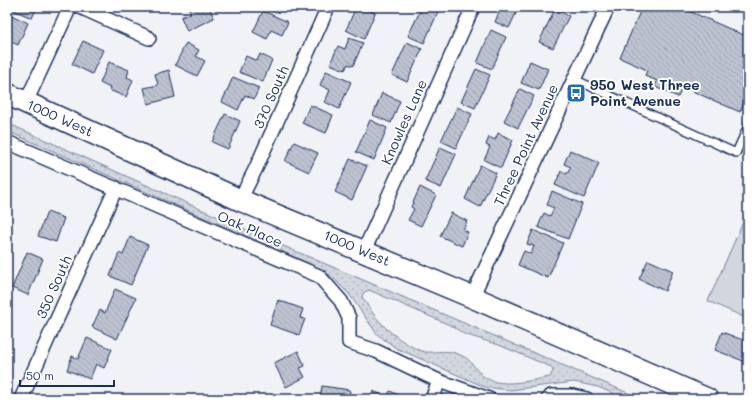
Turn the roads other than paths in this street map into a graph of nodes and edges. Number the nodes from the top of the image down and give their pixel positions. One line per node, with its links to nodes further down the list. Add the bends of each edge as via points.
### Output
1 (70, 7): 9 (street)
2 (80, 7): 6 (street)
3 (328, 7): 13 (street, 370 South)
4 (473, 7): 14 (street, Knowles Lane)
5 (608, 7): 7 (street, Three Point Avenue)
6 (149, 38)
7 (574, 79): 10 (lane, via 736,153); 15 (street, Three Point Avenue)
8 (7, 94): 9 (main road, 1000 West)
9 (26, 102): 13 (main road, 1000 West)
10 (748, 126)
11 (7, 142): 12 (street, Oak Place)
12 (116, 188): 16 (street, Oak Place, via 319,276 341,301 350,318 349,342 376,351); 17 (street, 350 South)
13 (240, 200): 14 (main road, 1000 West)
14 (364, 251): 15 (main road, 1000 West)
15 (472, 297): 22 (main road, 1000 West)
16 (439, 381): 18 (street); 19 (street)
17 (21, 399)
18 (432, 399)
19 (489, 399)
20 (548, 399): 21 (street, via 551,396)
21 (587, 399)
22 (707, 399)

